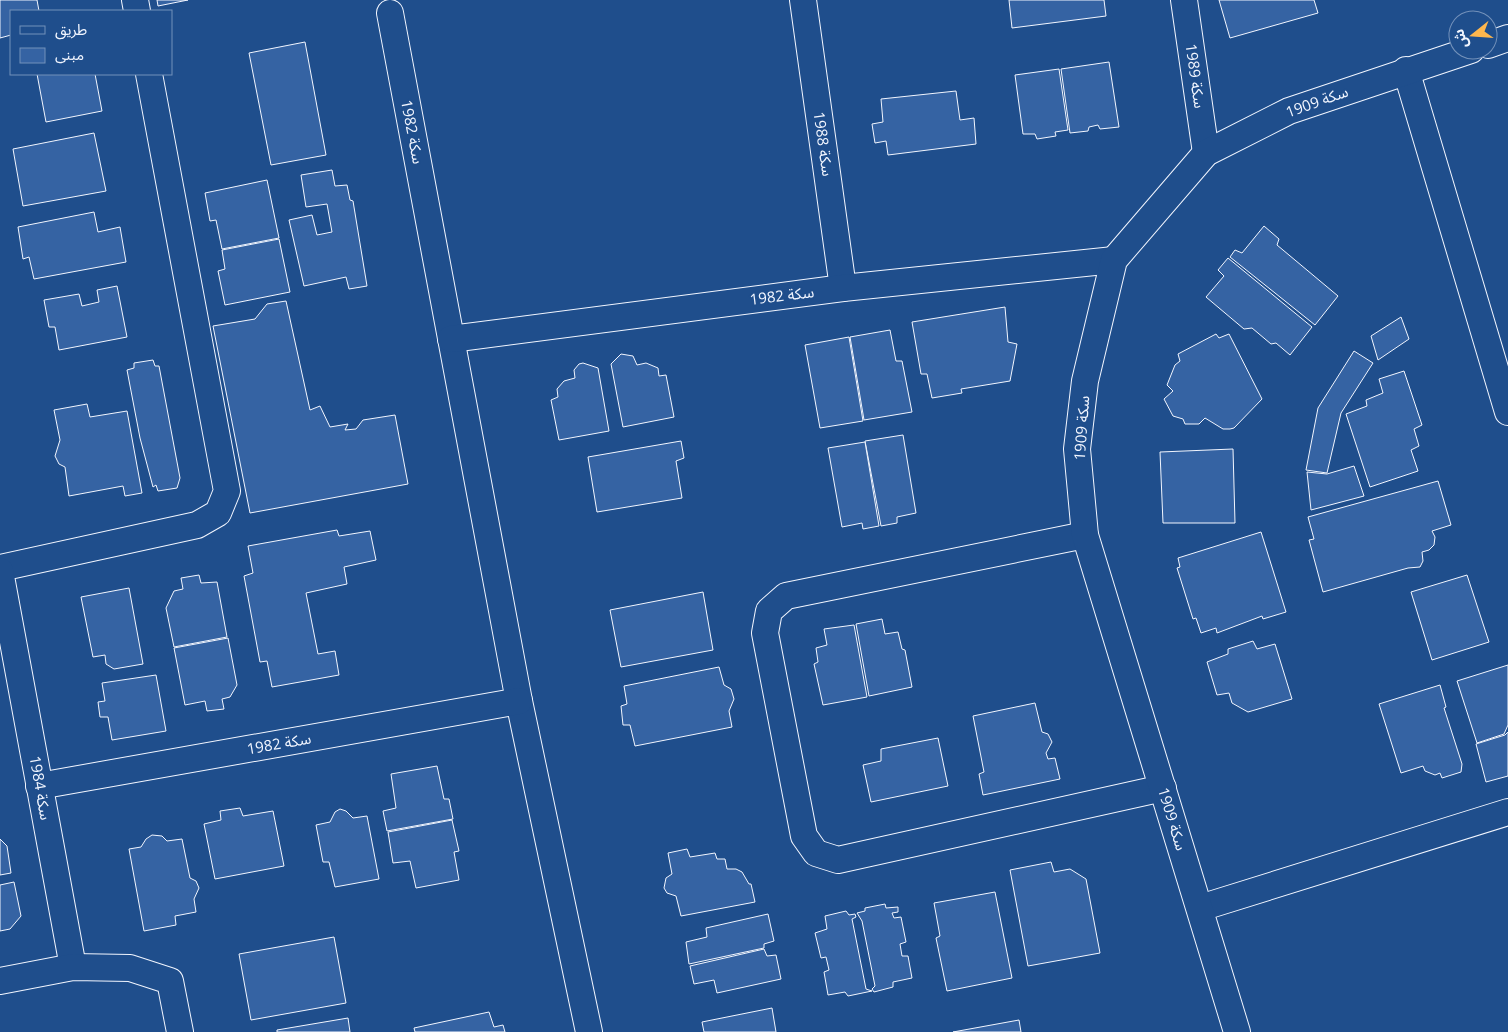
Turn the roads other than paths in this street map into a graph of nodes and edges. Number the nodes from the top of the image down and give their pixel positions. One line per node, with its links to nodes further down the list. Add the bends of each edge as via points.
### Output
1 (803, 0): 9 (street, سكة 1988)
2 (1184, 0): 7 (street, سكة 1989)
3 (390, 13): 10 (street, سكة 1982)
4 (1448, 57): 5 (street, سكة 1909)
5 (1406, 70): 7 (street, سكة 1909, via 1290,110); 11 (street)
6 (150, 75): 13 (street, via 227,491 218,513 197,525)
7 (1206, 153): 8 (street, سكة 1909)
8 (1114, 260): 9 (street, سكة 1982); 12 (street, سكة 1909, via 1085,381 1077,450)
9 (843, 288): 10 (street, سكة 1982)
10 (451, 339): 15 (street, سكة 1982)
11 (1508, 412)
12 (1085, 534): 17 (street, سكة 1909); 17 (street, via 786,596 769,612 765,633 804,836 816,853 838,860)
13 (0, 569): 14 (street, سكة 1984)
14 (3, 610): 16 (street, سكة 1984)
15 (519, 701): 16 (street, سكة 1982); 23 (street, سكة 1982)
16 (39, 786): 20 (street, سكة 1984)
17 (1163, 788): 19 (street, سكة 1909)
18 (1508, 812): 19 (street)
19 (1200, 908): 24 (street, سكة 1909)
20 (73, 966): 21 (street); 22 (street, via 130,968 170,981)
21 (0, 982)
22 (180, 1032)
23 (589, 1032)
24 (1236, 1032)

